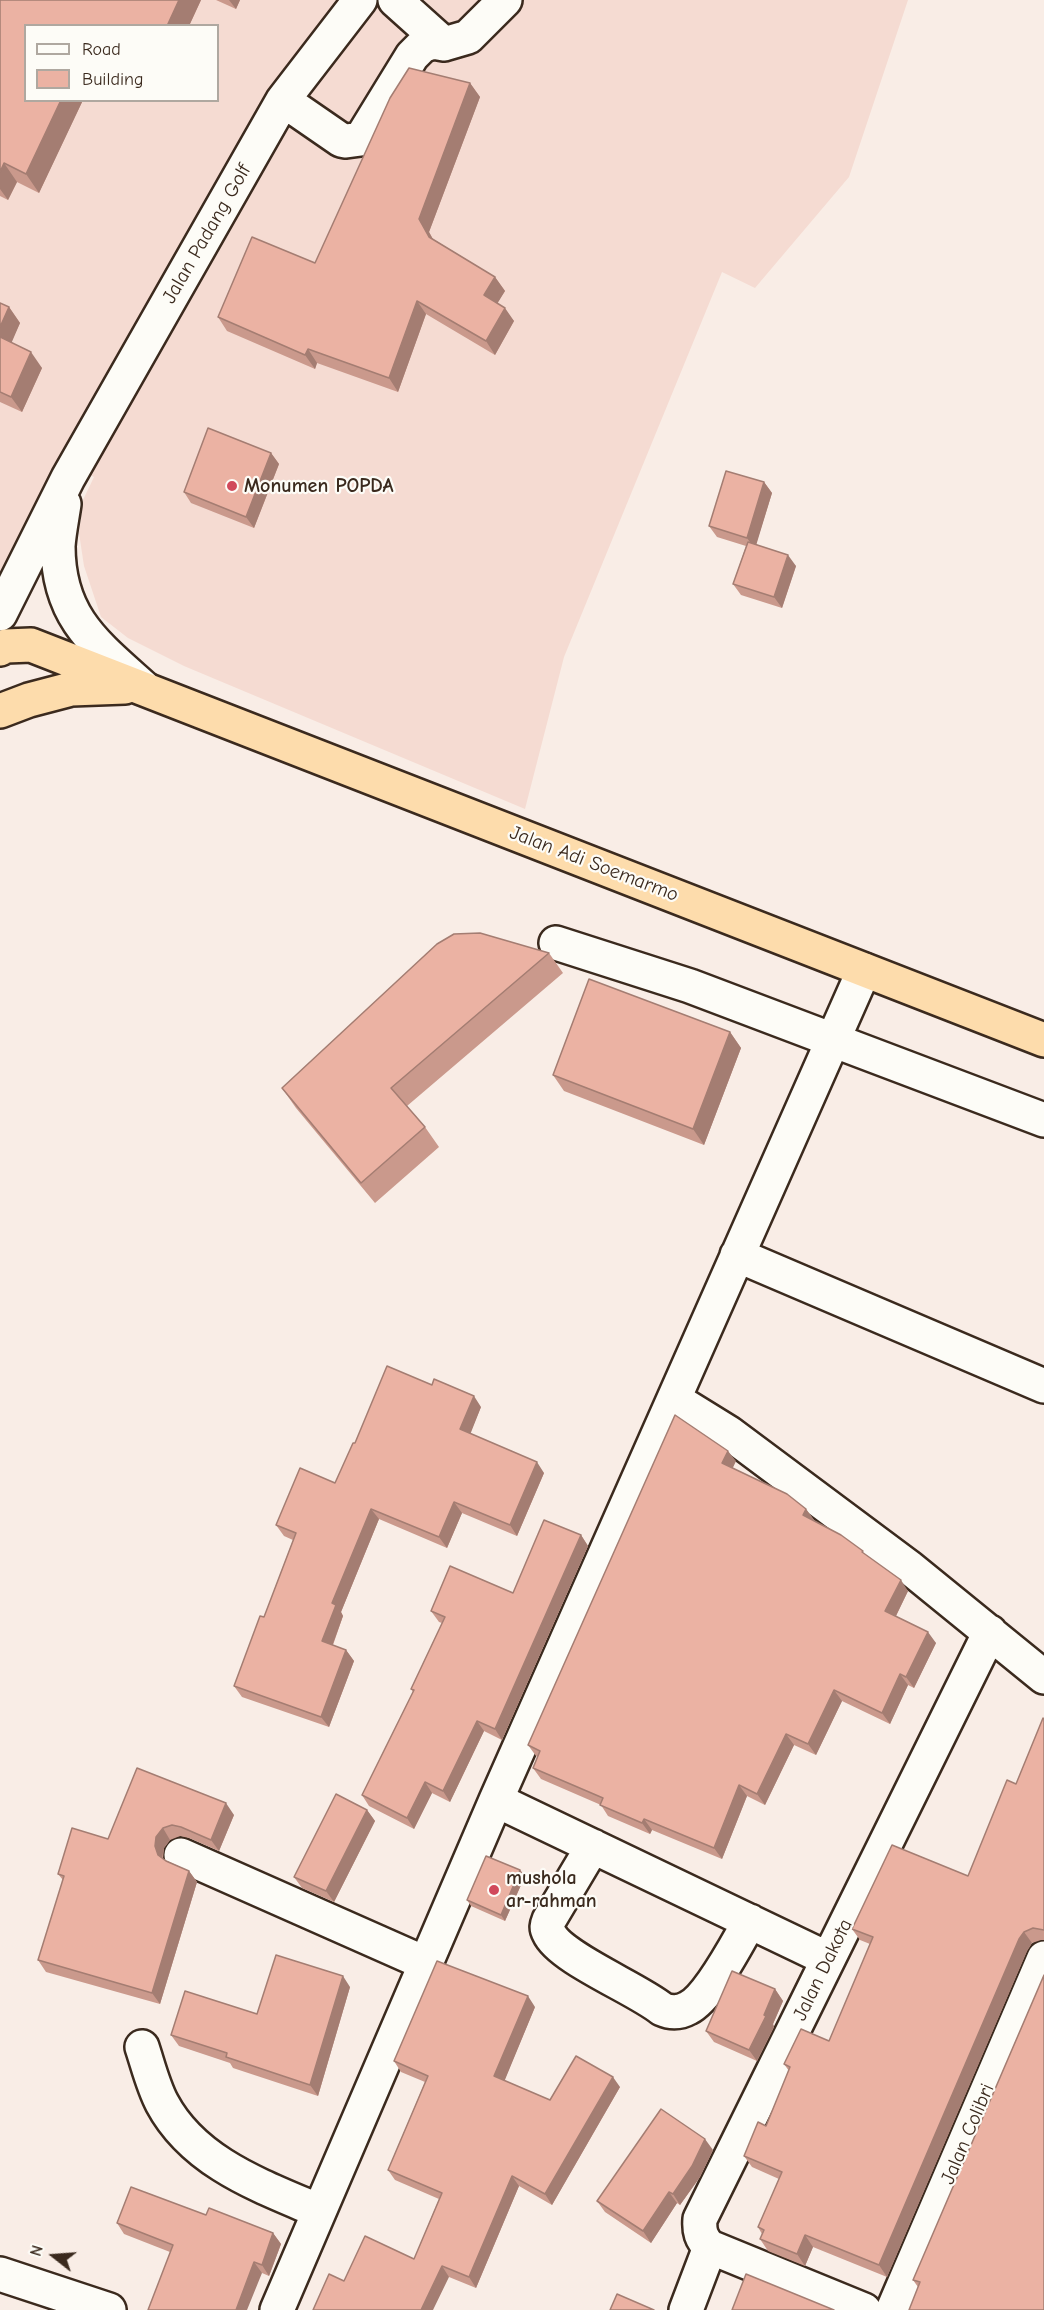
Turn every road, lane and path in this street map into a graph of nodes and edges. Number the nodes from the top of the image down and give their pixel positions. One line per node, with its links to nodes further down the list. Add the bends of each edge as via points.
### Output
1 (360, 0): 5 (street, Jalan Padang Golf)
2 (395, 0): 4 (street)
3 (505, 0): 4 (street, via 468,37)
4 (444, 44): 5 (street, via 422,46 412,56 361,139 341,140)
5 (283, 100): 6 (street, Jalan Padang Golf)
6 (68, 478): 7 (street, Jalan Padang Golf); 10 (street, via 58,544 60,578 70,608 84,631)
7 (20, 576): 8 (street, Jalan Padang Golf); 9 (street)
8 (0, 614)
9 (16, 647): 10 (highway, Jalan Adi Soemarmo)
10 (144, 688): 11 (highway, Jalan Adi Soemarmo, via 71,689); 13 (highway, Jalan Adi Soemarmo)
11 (0, 711)
12 (556, 943): 14 (street, via 690,986)
13 (864, 970): 14 (street); 15 (highway, Jalan Adi Soemarmo)
14 (831, 1040): 16 (street); 17 (street)
15 (1044, 1040)
16 (1044, 1120)
17 (737, 1255): 18 (street); 19 (street)
18 (1044, 1386)
19 (674, 1399): 20 (street, via 729,1432); 22 (street)
20 (990, 1632): 21 (street); 27 (street, Jalan Dakota)
21 (1044, 1677)
22 (496, 1800): 23 (street); 28 (street)
23 (593, 1846): 25 (street); 25 (street, via 549,1920 549,1935 563,1949 662,2009 678,2012 697,2002)
24 (181, 1855): 28 (street)
25 (750, 1921): 27 (street)
26 (1044, 1958): 37 (street, Jalan Colibri)
27 (828, 1959): 31 (street, Jalan Dakota, via 700,2218 703,2240)
28 (427, 1964): 30 (street)
29 (142, 2047): 30 (street, via 162,2103 211,2158 239,2176)
30 (319, 2211): 34 (street)
31 (710, 2247): 35 (street); 36 (street)
32 (0, 2274): 33 (street)
33 (109, 2310)
34 (278, 2310)
35 (686, 2310)
36 (864, 2310)
37 (893, 2310)

